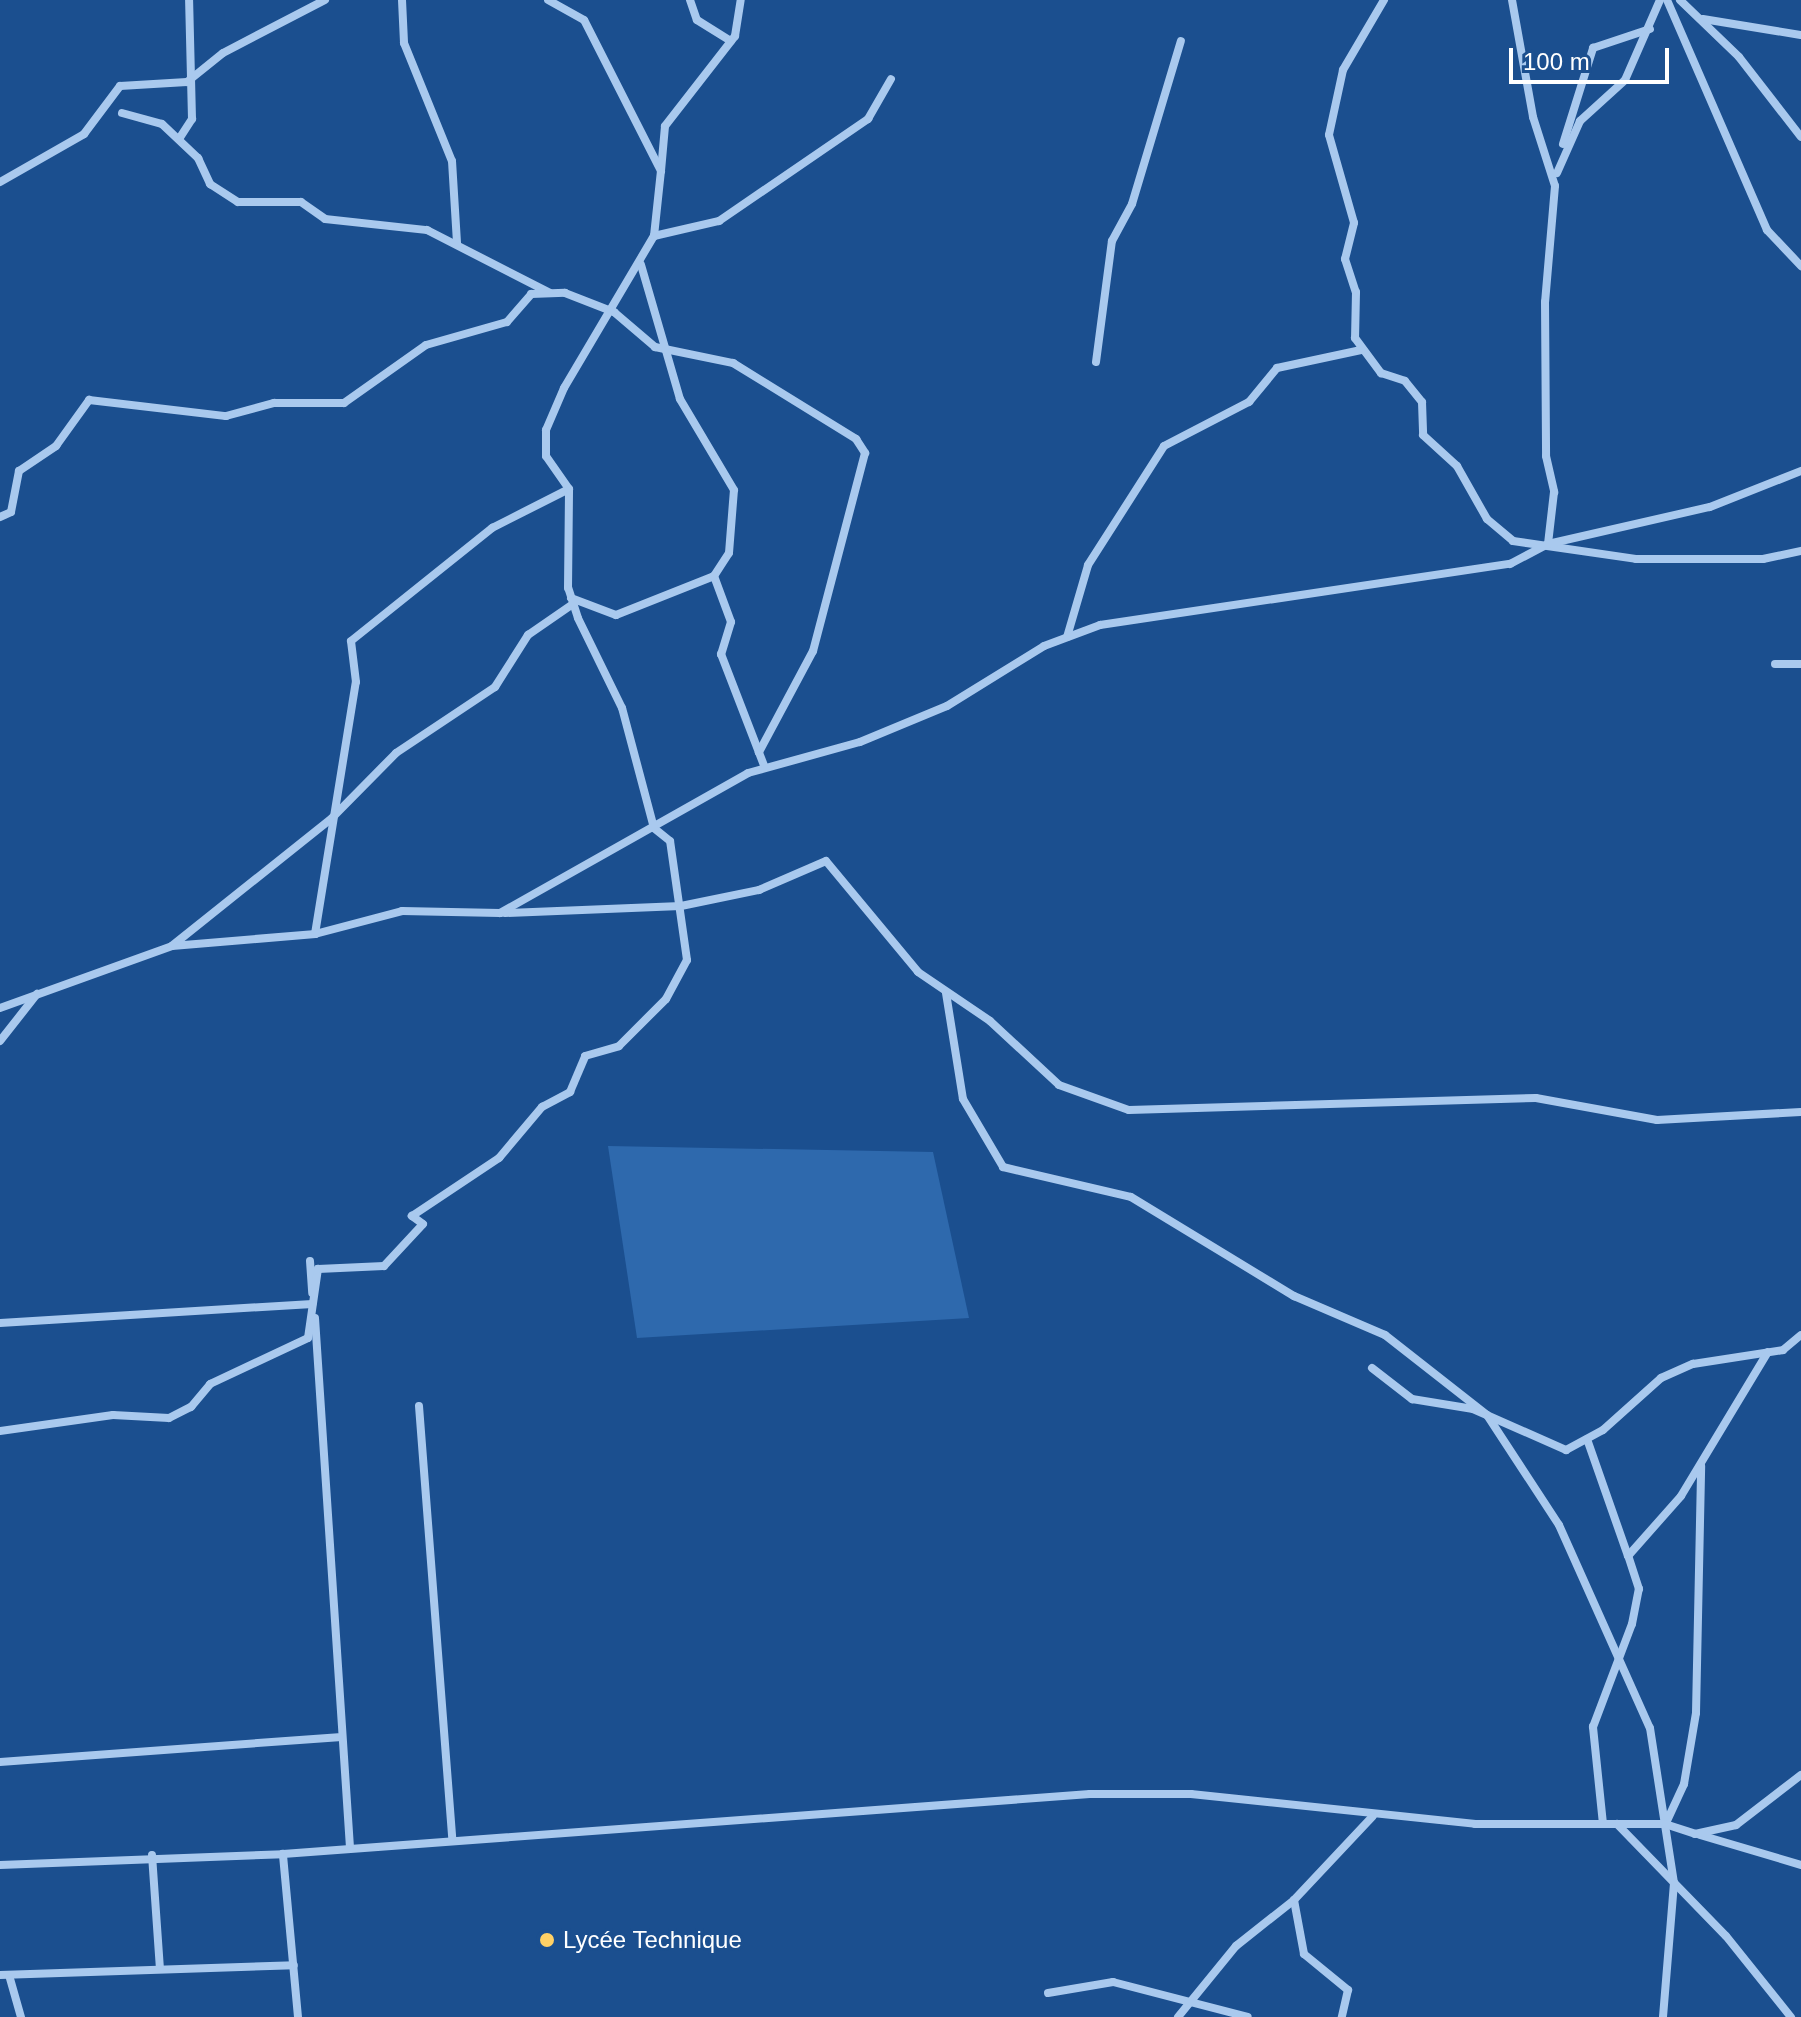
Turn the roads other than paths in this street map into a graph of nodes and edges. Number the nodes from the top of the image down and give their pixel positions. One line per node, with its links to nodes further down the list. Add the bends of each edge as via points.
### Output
1 (189, 0): 18 (street)
2 (325, 0): 18 (street, via 223,53)
3 (402, 0): 27 (street, via 404,43 452,161)
4 (548, 0): 23 (street, via 584,20)
5 (690, 0): 15 (street, via 697,20)
6 (741, 0): 15 (street)
7 (1384, 0): 33 (street, via 1331,103 1334,163 1354,223 1345,259)
8 (1512, 0): 24 (street, via 1533,117)
9 (1660, 0): 13 (street)
10 (1667, 0): 29 (street, via 1767,230)
11 (1685, 1): 12 (street)
12 (1700, 18): 14 (street); 20 (street)
13 (1650, 29): 22 (street, via 1625,80 1580,121); 22 (street, via 1593,48)
14 (1801, 35)
15 (731, 41): 23 (street, via 665,126)
16 (1181, 41): 34 (street, via 1132,204 1112,241)
17 (891, 79): 26 (street, via 868,119 719,221)
18 (187, 82): 21 (street, via 192,119); 25 (street, via 120,86 84,134)
19 (122, 113): 21 (street, via 162,124)
20 (1801, 137)
21 (179, 139): 27 (street, via 210,184 238,202 301,202 325,219 381,221)
22 (1561, 156): 24 (street)
23 (661, 171): 26 (street)
24 (1555, 180): 38 (street, via 1545,302 1546,456 1554,492)
25 (0, 182)
26 (654, 236): 28 (street)
27 (457, 243): 30 (street)
28 (641, 265): 31 (street); 32 (street)
29 (1801, 266)
30 (551, 293): 31 (street); 37 (street, via 531,294 507,322 426,345 344,403 274,403 226,416 89,400 56,446 19,471 11,512)
31 (614, 312): 32 (street, via 655,347); 36 (street, via 546,430 546,456)
32 (666, 346): 40 (street, via 696,435 734,490 729,553); 45 (street, via 733,363 856,439 865,453 813,651)
33 (1361, 350): 38 (street, via 1422,402 1423,435 1457,466 1487,519 1513,541); 42 (street, via 1277,368 1249,402 1164,446 1088,565)
34 (1096, 362)
35 (1801, 471): 38 (street, via 1710,507)
36 (569, 489): 41 (street); 47 (street, via 492,528 351,641 356,682)
37 (0, 517)
38 (1548, 544): 39 (street, via 1636,559 1763,559); 42 (street, via 1510,564 1382,587 1242,599)
39 (1801, 551)
40 (714, 576): 41 (street, via 616,615); 45 (street, via 731,622 721,654)
41 (572, 601): 47 (street, via 528,635 495,687 396,753); 48 (street, via 627,722)
42 (1067, 637): 46 (street, via 947,706 860,742)
43 (1775, 664): 44 (street)
44 (1801, 664)
45 (759, 752): 46 (street)
46 (765, 768): 48 (street)
47 (332, 818): 51 (street); 52 (street)
48 (654, 828): 49 (street, via 670,841); 50 (street)
49 (681, 906): 50 (street); 53 (street, via 759,890 826,861 918,972); 59 (street, via 687,960 666,999 619,1046 585,1056 570,1092 542,1107 499,1158 412,1216 423,1224 384,1266 318,1269)
50 (500, 913): 51 (street, via 402,911)
51 (315, 934): 52 (street)
52 (172, 946): 54 (street)
53 (946, 993): 57 (street, via 990,1021 1059,1085 1129,1110 1536,1098 1657,1120); 65 (street, via 963,1099 1003,1167 1131,1197 1294,1296 1385,1335)
54 (37, 994): 55 (street); 56 (street)
55 (0, 1008)
56 (0, 1041)
57 (1801, 1112)
58 (310, 1261): 59 (street)
59 (313, 1306): 60 (street); 66 (street, via 308,1338 210,1384 191,1407 169,1418 113,1415); 71 (street)
60 (0, 1323)
61 (1801, 1335): 62 (street, via 1783,1350)
62 (1768, 1352): 67 (street, via 1693,1364 1661,1378); 68 (street)
63 (1372, 1368): 65 (street, via 1412,1399)
64 (419, 1406): 79 (street)
65 (1487, 1415): 67 (street, via 1566,1450); 70 (street, via 1559,1525)
66 (0, 1431)
67 (1587, 1439): 69 (street)
68 (1701, 1465): 69 (street); 77 (street, via 1696,1713 1684,1784)
69 (1628, 1556): 70 (street, via 1639,1589)
70 (1618, 1651): 75 (street, via 1593,1727); 77 (street, via 1650,1728)
71 (338, 1737): 72 (street); 80 (street)
72 (0, 1762)
73 (1801, 1775): 78 (street, via 1736,1825)
74 (1373, 1816): 75 (street); 79 (street, via 1191,1794 1090,1794); 86 (street)
75 (1603, 1824): 76 (street)
76 (1617, 1824): 77 (street); 85 (street)
77 (1665, 1824): 78 (street); 85 (street)
78 (1695, 1834): 84 (street)
79 (452, 1839): 80 (street)
80 (350, 1848): 81 (street)
81 (283, 1854): 82 (street); 87 (street)
82 (152, 1855): 83 (street); 88 (street)
83 (0, 1865)
84 (1801, 1865)
85 (1674, 1883): 97 (street); 98 (street)
86 (1294, 1900): 91 (street, via 1236,1946); 96 (street, via 1304,1954 1348,1990)
87 (294, 1965): 88 (street); 93 (street)
88 (160, 1969): 89 (street)
89 (5, 1975): 92 (street)
90 (1048, 1993): 91 (street, via 1113,1982)
91 (1192, 2002): 94 (street); 95 (street)
92 (21, 2017)
93 (298, 2017)
94 (1178, 2017)
95 (1248, 2017)
96 (1342, 2017)
97 (1663, 2017)
98 (1791, 2017)

